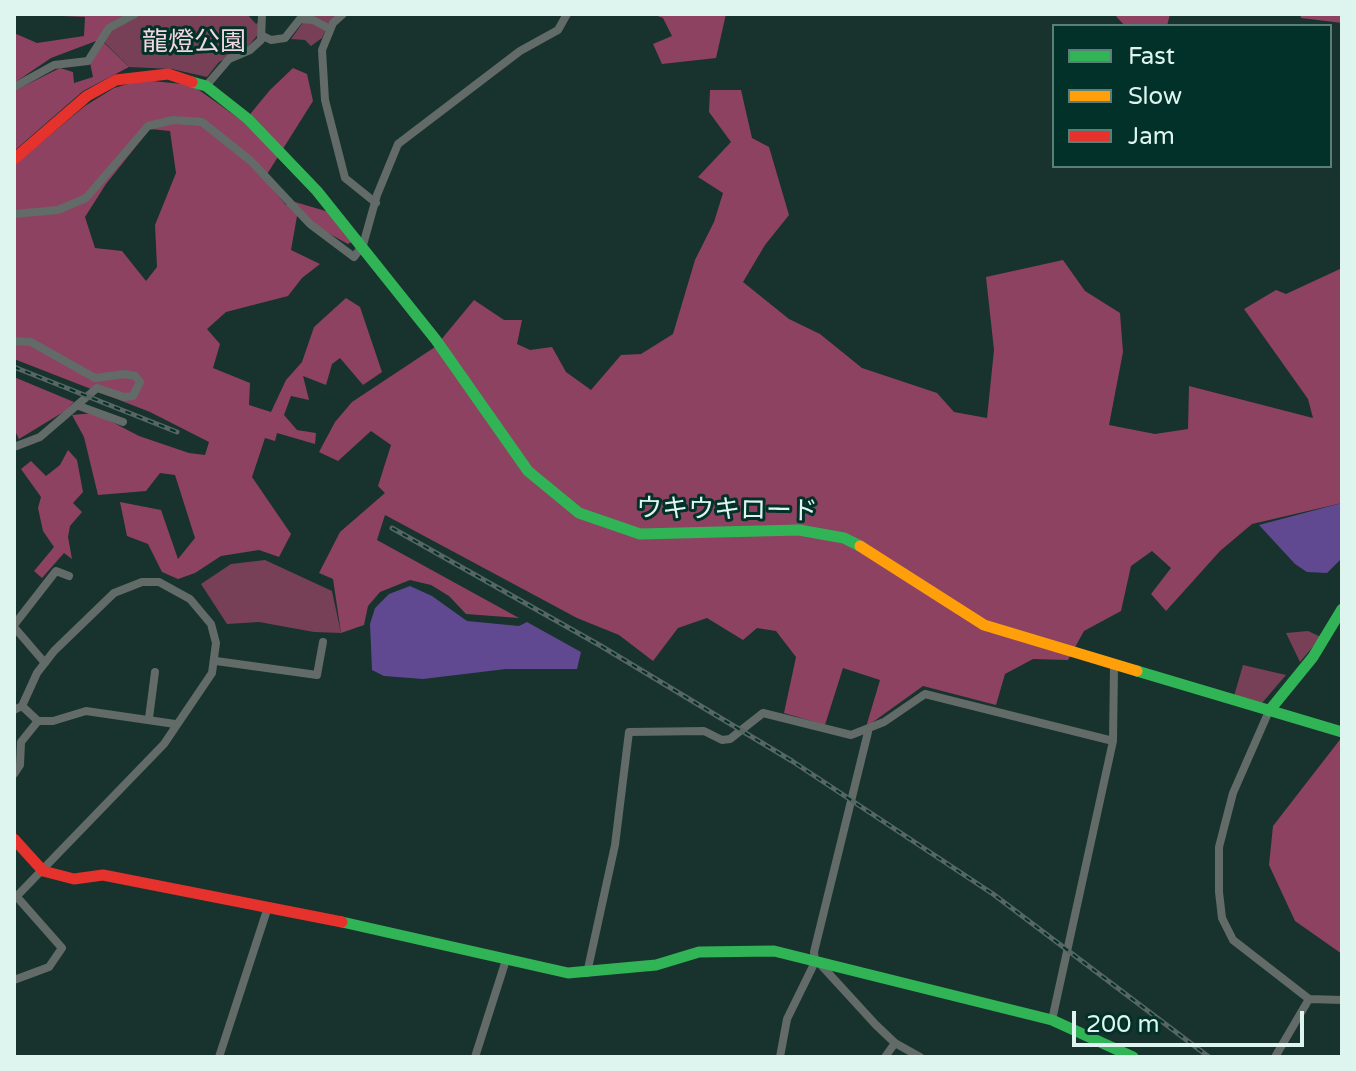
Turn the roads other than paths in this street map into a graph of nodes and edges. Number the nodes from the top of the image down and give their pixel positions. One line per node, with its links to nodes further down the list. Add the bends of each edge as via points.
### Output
1 (135, 14): 8 (street, via 109,28 88,61 54,65)
2 (262, 14): 6 (street)
3 (343, 14): 5 (street)
4 (567, 14): 10 (street, via 558,30 520,51 406,135 394,151)
5 (330, 29): 6 (street, via 300,19 285,38); 10 (street, via 322,50 335,148 345,178)
6 (263, 36): 7 (street, via 256,46 229,59)
7 (206, 86): 9 (street, ウキウキロード, via 168,74 116,80 87,96); 12 (street, ウキウキロード, via 248,119)
8 (14, 87)
9 (14, 159)
10 (376, 203): 12 (street)
11 (14, 214): 12 (street, via 58,210 86,198 148,126 173,120 202,122 251,161 310,224 354,257)
12 (363, 245): 23 (street, ウキウキロード, via 528,471 579,513 640,534 799,530 844,538 984,625)
13 (14, 341): 14 (street, via 31,342 95,378 125,374 140,382 133,396 97,388)
14 (79, 406): 15 (street); 16 (street, via 40,437)
15 (123, 422)
16 (14, 447)
17 (69, 576): 19 (street, via 56,571)
18 (1342, 609): 26 (street, via 1313,657)
19 (15, 629): 22 (street)
20 (323, 642): 21 (street, via 317,675)
21 (216, 661): 22 (street, via 215,634 200,607 151,581 111,595); 29 (street, via 202,690)
22 (45, 663): 25 (street)
23 (1114, 666): 26 (street, ウキウキロード); 32 (street)
24 (155, 672): 27 (street)
25 (18, 708): 28 (street)
26 (1269, 711): 31 (street, ウキウキロード); 42 (street, via 1233,793 1219,847 1222,918 1233,940)
27 (149, 718): 28 (street, via 86,711); 29 (street)
28 (38, 721): 33 (street, via 21,742)
29 (175, 724): 35 (street, via 164,744)
30 (868, 732): 32 (street, via 925,694); 39 (street, via 814,952); 40 (street, via 833,733 763,713 730,739 704,731 629,732 615,845)
31 (1342, 732)
32 (1113, 741): 44 (street)
33 (14, 774)
34 (14, 839): 35 (street)
35 (43, 871): 36 (street); 37 (street, via 74,879 103,875)
36 (15, 898): 41 (street, via 62,948 49,967)
37 (268, 907): 38 (street); 46 (street)
38 (506, 960): 40 (street); 47 (street)
39 (818, 964): 40 (street, via 774,951 699,952 656,965); 44 (street); 45 (street); 48 (street, via 787,1019)
40 (587, 974)
41 (14, 980)
42 (1309, 999): 43 (street); 52 (street)
43 (1342, 1000)
44 (1052, 1020): 51 (street)
45 (895, 1043): 49 (street); 50 (street)
46 (219, 1057)
47 (475, 1057)
48 (780, 1057)
49 (885, 1057)
50 (920, 1057)
51 (1133, 1057)
52 (1275, 1057)

